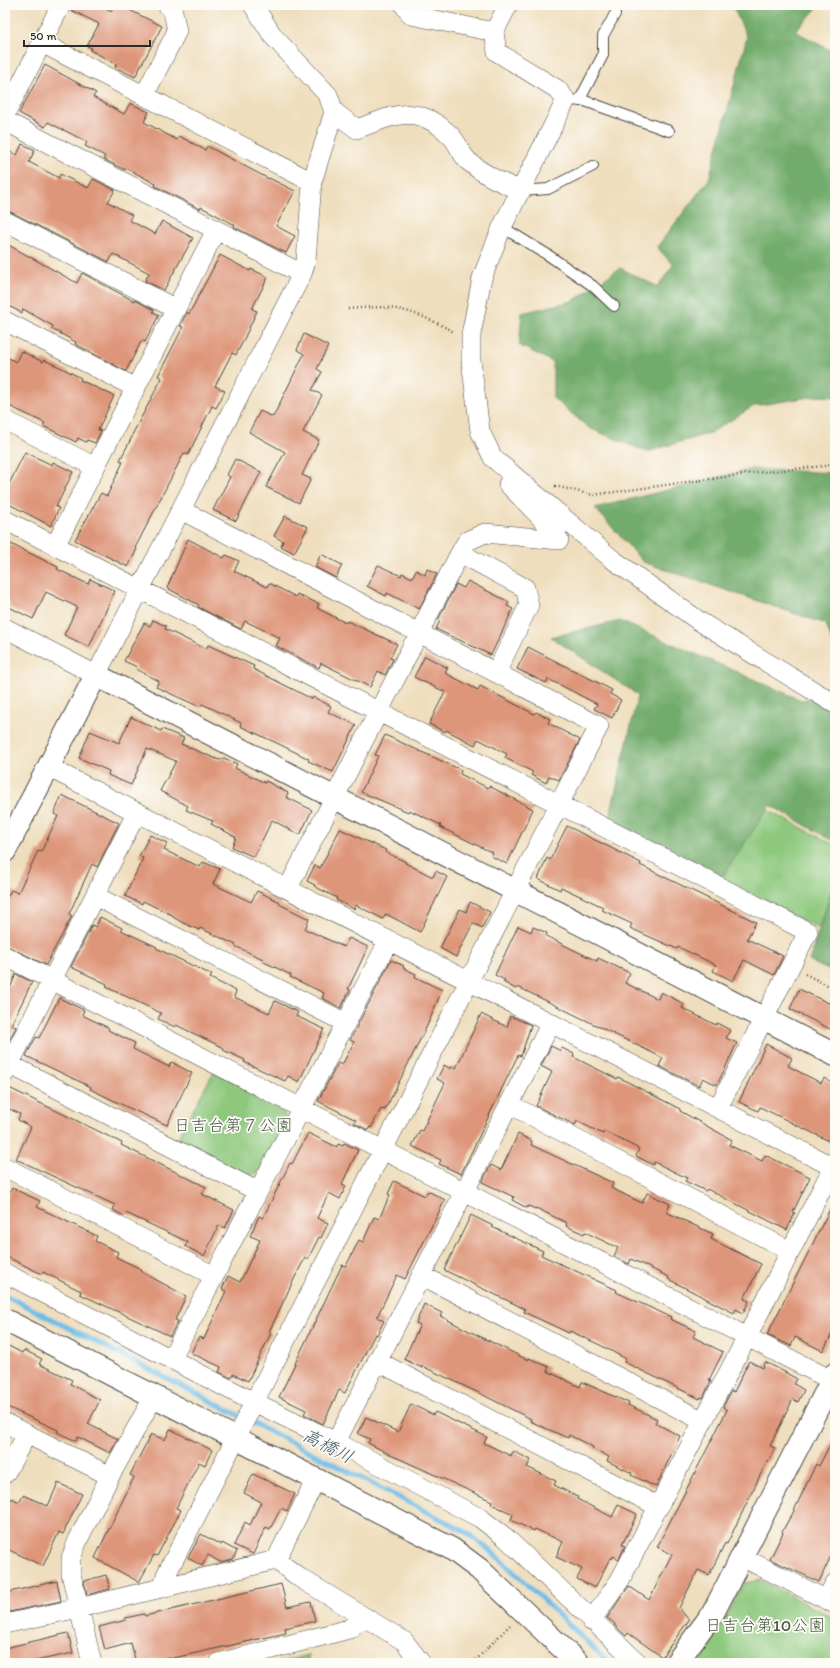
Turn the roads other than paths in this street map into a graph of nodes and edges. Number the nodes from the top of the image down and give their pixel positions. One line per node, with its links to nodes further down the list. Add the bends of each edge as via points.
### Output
1 (62, 5): 8 (street)
2 (168, 5): 9 (street, via 172,8 177,31)
3 (253, 5): 11 (street, via 273,36 328,95)
4 (404, 5): 7 (street, via 411,15)
5 (508, 5): 7 (street)
6 (615, 14): 10 (lane, via 603,36 603,55)
7 (494, 32): 10 (street, via 497,52)
8 (42, 44): 9 (street); 12 (street)
9 (144, 96): 16 (street)
10 (572, 100): 14 (lane, via 585,101); 17 (street)
11 (334, 112): 16 (street); 17 (street, via 357,129 392,115 416,114 434,120 452,137 466,160 491,179)
12 (5, 115)
13 (5, 122): 20 (street)
14 (668, 131)
15 (593, 166): 17 (lane, via 548,189)
16 (312, 182): 21 (street, via 306,261)
17 (521, 190): 19 (street)
18 (5, 221): 23 (street)
19 (502, 227): 22 (lane, via 593,286); 27 (street, via 482,278 471,335 471,360 480,431)
20 (216, 230): 21 (street); 23 (street)
21 (302, 274): 29 (street)
22 (614, 306)
23 (176, 309): 25 (street)
24 (6, 324): 25 (street)
25 (136, 388): 28 (street)
26 (5, 420): 28 (street)
27 (493, 458): 32 (street, via 493,473 504,480 553,530 559,540 485,533 467,541); 38 (street, via 612,559 648,585 699,621)
28 (95, 467): 31 (street)
29 (181, 510): 33 (street); 35 (street)
30 (5, 520): 31 (street)
31 (55, 546): 33 (street)
32 (460, 553): 35 (street); 36 (street, via 524,588 529,605)
33 (140, 589): 37 (street); 39 (street)
34 (5, 628): 37 (street)
35 (418, 632): 36 (street); 39 (street)
36 (496, 673): 42 (street, via 599,726)
37 (96, 675): 40 (street); 41 (street)
38 (835, 704)
39 (378, 711): 41 (street); 42 (street)
40 (48, 767): 43 (street); 44 (street)
41 (334, 797): 45 (street); 46 (street)
42 (559, 804): 46 (street); 52 (street, via 808,932)
43 (137, 812): 45 (street); 47 (street)
44 (5, 851)
45 (288, 888): 48 (street)
46 (515, 890): 51 (street); 52 (street)
47 (95, 896): 50 (street); 53 (street)
48 (389, 940): 51 (street); 53 (street)
49 (5, 956): 50 (street)
50 (52, 980): 56 (street); 58 (street)
51 (469, 981): 54 (street); 60 (street)
52 (763, 1018): 55 (street); 59 (street)
53 (346, 1023): 58 (street)
54 (551, 1023): 57 (street); 59 (street)
55 (835, 1054)
56 (7, 1069): 63 (street)
57 (510, 1104): 64 (street); 65 (street)
58 (301, 1108): 60 (street); 63 (street)
59 (718, 1108): 62 (street)
60 (383, 1150): 64 (street); 75 (street)
61 (5, 1167): 68 (street)
62 (834, 1168): 65 (street)
63 (257, 1191): 68 (street)
64 (465, 1192): 67 (street); 70 (street)
65 (790, 1251): 70 (street)
66 (5, 1273): 71 (street)
67 (421, 1275): 72 (street); 76 (street)
68 (214, 1276): 71 (street)
69 (5, 1320): 74 (street)
70 (747, 1337): 73 (street); 76 (street)
71 (171, 1359): 75 (street)
72 (378, 1361): 79 (street); 83 (street)
73 (834, 1379): 84 (street)
74 (154, 1396): 75 (street); 81 (street)
75 (245, 1419): 79 (street); 82 (street); 87 (street, via 166,1575)
76 (703, 1421): 83 (street)
77 (5, 1423): 78 (street)
78 (27, 1434): 80 (street); 81 (street)
79 (336, 1442): 91 (street, via 480,1518 505,1537)
80 (5, 1474)
81 (110, 1476): 89 (street, via 71,1558 71,1574)
82 (316, 1479): 85 (street); 96 (street, via 452,1549 479,1569)
83 (659, 1507): 91 (street, via 620,1580)
84 (742, 1557): 88 (street); 98 (street, via 713,1613)
85 (276, 1560): 87 (street); 90 (street, via 300,1578)
86 (835, 1584): 88 (street)
87 (163, 1587): 89 (street)
88 (831, 1602)
89 (79, 1608): 92 (street); 93 (street)
90 (364, 1617): 94 (street, via 349,1629); 95 (street, via 404,1641)
91 (591, 1620): 97 (street)
92 (5, 1624)
93 (92, 1663)
94 (219, 1663)
95 (422, 1663)
96 (578, 1663)
97 (638, 1663)
98 (676, 1663)

